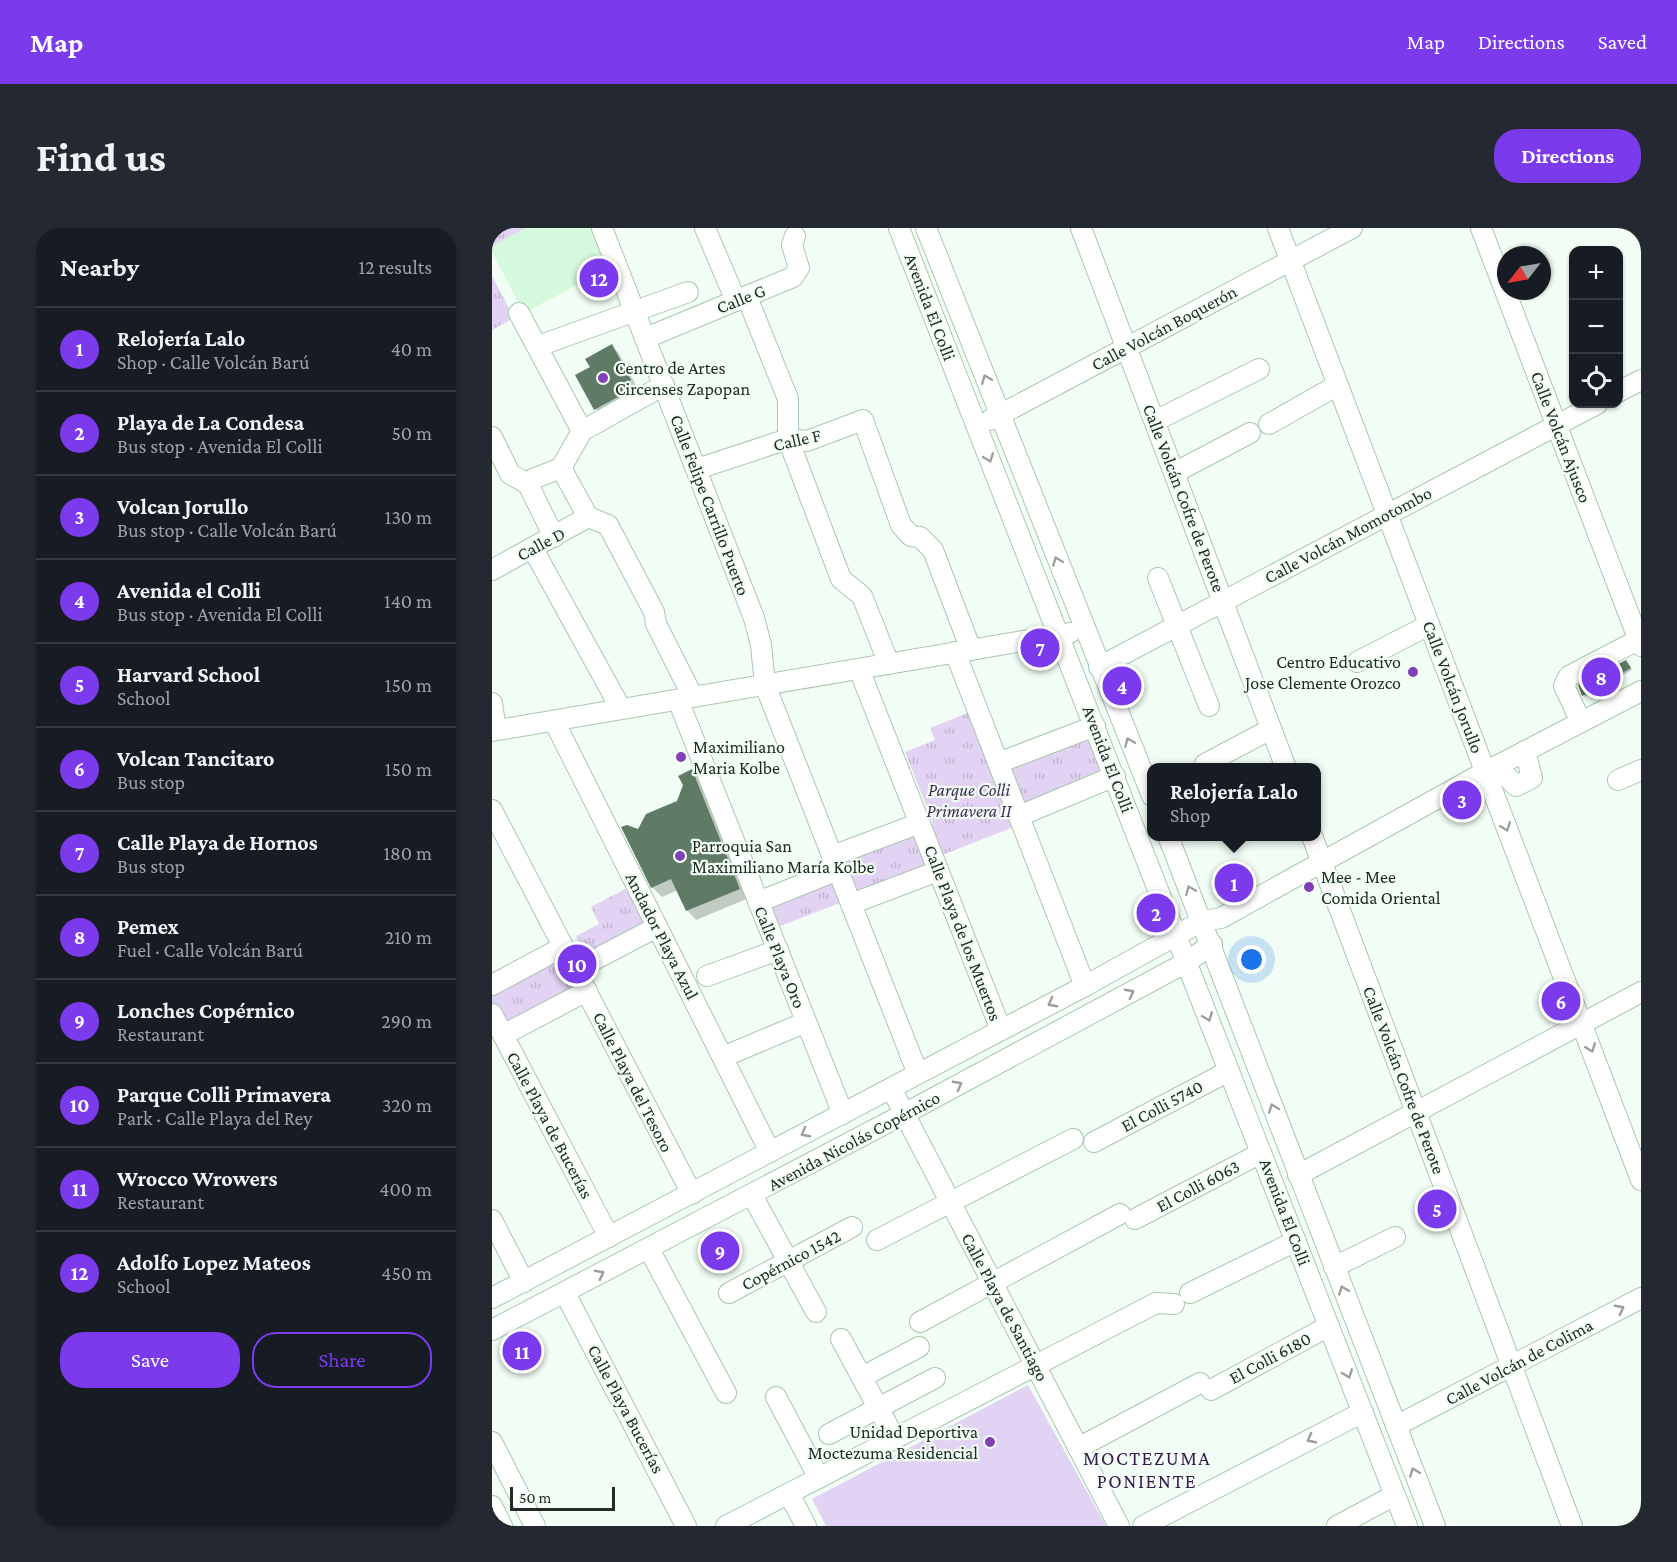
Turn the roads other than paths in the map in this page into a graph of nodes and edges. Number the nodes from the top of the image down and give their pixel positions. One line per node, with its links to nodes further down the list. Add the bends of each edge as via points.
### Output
1 (602, 228): 13 (street, Calle Felipe Carrillo Puerto)
2 (705, 228): 12 (street)
3 (899, 228): 27 (street, Avenida El Colli)
4 (926, 228): 24 (street, Avenida El Colli, one-way to 4)
5 (1081, 228): 17 (street, Calle Volcán Cofre de Perote)
6 (1278, 228): 10 (street, Calle Volcán Jorullo)
7 (1352, 228): 10 (street, Calle Volcán Boquerón)
8 (1481, 228): 28 (street, Calle Volcán Ajusco)
9 (798, 231): 12 (street, Calle G, via 792,245 799,263 798,273)
10 (1291, 261): 17 (street, Calle Volcán Boquerón); 21 (street, Calle Volcán Jorullo)
11 (688, 292): 13 (street)
12 (742, 299): 15 (street, Calle G); 32 (street, via 788,399)
13 (634, 310): 15 (street, Calle Felipe Carrillo Puerto); 16 (street)
14 (519, 313): 29 (street)
15 (646, 338): 20 (street, Calle Felipe Carrillo Puerto)
16 (544, 344)
17 (1127, 348): 24 (street, Calle Volcán Boquerón); 25 (street, Calle Volcán Cofre de Perote)
18 (1259, 369): 25 (street)
19 (1641, 380): 22 (street)
20 (664, 385): 29 (street); 34 (street, Calle Felipe Carrillo Puerto)
21 (1336, 386): 26 (street); 37 (street, Calle Volcán Jorullo)
22 (1623, 389)
23 (1589, 408): 28 (street, Calle Volcán Momotombo)
24 (1000, 415): 27 (street, Calle Volcán Boquerón); 46 (street, Avenida El Colli, one-way to 24)
25 (1155, 421): 35 (street, Calle Volcán Cofre de Perote)
26 (1269, 424)
27 (976, 425): 47 (street, Avenida El Colli, one-way to 47)
28 (1556, 425): 37 (street, Calle Volcán Momotombo); 48 (street, Calle Volcán Ajusco)
29 (582, 431): 33 (street)
30 (1250, 433): 35 (street)
31 (492, 438): 36 (street, via 510,474)
32 (788, 439): 34 (street, Calle F); 49 (street, Calle F, via 807,441 863,420 902,525 933,550); 51 (street, via 841,579 862,596)
33 (561, 468): 36 (street); 38 (street)
34 (697, 469): 54 (street, Calle Felipe Carrillo Puerto, via 754,618)
35 (1174, 473): 43 (street, Calle Volcán Cofre de Perote)
36 (528, 484): 39 (street)
37 (1387, 515): 43 (street, Calle Volcán Momotombo); 44 (street, Calle Volcán Jorullo)
38 (588, 517): 39 (street, Calle D); 56 (street, Calle Playa Oro, via 608,525 654,612)
39 (554, 537): 40 (street, Calle D)
40 (533, 549): 41 (street, Calle D); 59 (street)
41 (492, 570)
42 (1158, 578): 45 (street)
43 (1223, 601): 45 (street, Calle Volcán Momotombo); 63 (street, Calle Volcán Cofre de Perote)
44 (1429, 625): 50 (street); 69 (street, Calle Volcán Jorullo)
45 (1178, 626): 52 (street, Calle Volcán Momotombo); 58 (street)
46 (1084, 630): 47 (street); 52 (street, Avenida El Colli)
47 (1059, 635): 49 (street); 62 (street, Avenida El Colli)
48 (1640, 643): 61 (street, via 1564,681)
49 (963, 651): 51 (street); 66 (street)
50 (1357, 662)
51 (889, 664): 53 (street)
52 (1099, 667): 73 (street, Avenida El Colli, one-way to 52)
53 (859, 669): 54 (street); 76 (street, Calle Playa de los Muertos)
54 (765, 685): 56 (street); 80 (street)
55 (1641, 691): 61 (street, Avenida Nicolás Copérnico)
56 (686, 698): 59 (street); 82 (street, Calle Playa Oro)
57 (492, 703): 64 (street)
58 (1209, 706)
59 (621, 709): 60 (street)
60 (554, 721): 64 (street); 85 (street, Andador Playa Azul)
61 (1581, 722): 65 (street, Avenida Nicolás Copérnico)
62 (1095, 726): 66 (street); 71 (street, Avenida El Colli)
63 (1271, 729): 67 (street); 68 (street, Calle Volcán Cofre de Perote)
64 (494, 731)
65 (1525, 751): 69 (street, Avenida Nicolás Copérnico); 69 (street, via 1532,778 1516,786)
66 (998, 763): 75 (street)
67 (1207, 763)
68 (1284, 763)
69 (1491, 769): 79 (street, Avenida Nicolás Copérnico); 99 (street, Calle Volcán Jorullo, one-way to 99)
70 (1641, 770): 72 (street)
71 (1114, 777): 75 (street); 86 (street, Avenida El Colli)
72 (1618, 780)
73 (1147, 784)
74 (492, 810): 88 (street, Calle Playa del Tesoro)
75 (1019, 816): 94 (street)
76 (920, 823): 80 (street); 81 (street, Calle Playa de los Muertos)
77 (1170, 841): 84 (street, Avenida El Colli, one-way to 77)
78 (1314, 841): 79 (street, Calle Volcán Cofre de Perote)
79 (1321, 861): 84 (street, Avenida Nicolás Copérnico); 106 (street, Calle Volcán Cofre de Perote)
80 (835, 863): 82 (street); 83 (street)
81 (939, 871): 83 (street); 100 (street, Calle Playa de los Muertos)
82 (758, 902): 89 (street, Calle Playa Oro)
83 (851, 904): 104 (street)
84 (1212, 919): 86 (street, Avenida Nicolás Copérnico); 87 (street, Avenida El Colli)
85 (657, 927): 91 (street); 102 (street, Andador Playa Azul)
86 (1178, 936): 90 (street, Avenida El Colli); 94 (street, Avenida Nicolás Copérnico)
87 (1212, 944): 90 (street, Avenida Nicolás Copérnico); 113 (street, Avenida El Colli, one-way to 87)
88 (563, 947): 91 (street, Calle Playa del Tesoro); 93 (street)
89 (778, 950): 92 (street); 98 (street, Calle Playa Oro)
90 (1187, 962): 103 (street, Avenida El Colli, one-way to 103); 108 (street, Avenida Nicolás Copérnico, one-way to 90)
91 (575, 970): 95 (street, Calle Playa del Tesoro)
92 (707, 976)
93 (492, 985)
94 (1085, 986): 100 (street, Avenida Nicolás Copérnico, one-way to 100)
95 (586, 991): 101 (street); 115 (street, Calle Playa del Tesoro)
96 (1641, 992): 99 (street)
97 (492, 1014): 101 (street, Calle Playa de Bucerías)
98 (806, 1022): 102 (street); 107 (street, Calle Playa Oro)
99 (1581, 1024): 106 (street); 114 (street, Calle Volcán Jorullo, one-way to 114)
100 (1001, 1030): 104 (street, Avenida Nicolás Copérnico)
101 (503, 1035): 120 (street, Calle Playa de Bucerías)
102 (723, 1057): 111 (street, Andador Playa Azul)
103 (1229, 1071): 110 (street, El Colli 5740); 112 (street, Avenida El Colli)
104 (918, 1074): 105 (street, Avenida Nicolás Copérnico)
105 (891, 1088): 107 (street, Avenida Nicolás Copérnico); 108 (street, Calle Playa de Santiago)
106 (1416, 1112): 113 (street); 140 (street, Calle Volcán Cofre de Perote)
107 (843, 1114): 111 (street, Avenida Nicolás Copérnico, one-way to 111)
108 (904, 1114): 116 (street, Avenida Nicolás Copérnico); 117 (street, Calle Playa de Santiago)
109 (1073, 1139): 117 (street)
110 (1094, 1142)
111 (770, 1152): 115 (street, Avenida Nicolás Copérnico)
112 (1261, 1153): 123 (street, Avenida El Colli); 128 (street, El Colli 6063)
113 (1298, 1175): 126 (street, Avenida El Colli)
114 (1641, 1180)
115 (692, 1194): 120 (street, Avenida Nicolás Copérnico)
116 (752, 1195): 124 (street, Avenida Nicolás Copérnico); 125 (street)
117 (949, 1201): 122 (street); 128 (street, Calle Playa de Santiago)
118 (492, 1220): 127 (street)
119 (852, 1227): 125 (street, Copérnico 1542)
120 (609, 1237): 127 (street, Avenida Nicolás Copérnico)
121 (1395, 1237): 126 (street)
122 (877, 1240)
123 (1296, 1242): 135 (street, Avenida El Colli); 139 (street, via 1182,1299 1156,1303)
124 (649, 1249): 129 (street, Avenida Nicolás Copérnico, one-way to 124); 143 (street)
125 (788, 1262): 130 (street, Copérnico 1542); 133 (street)
126 (1334, 1267): 147 (street, Avenida El Colli, one-way to 126)
127 (524, 1282): 131 (street, Avenida Nicolás Copérnico)
128 (992, 1283): 134 (street, El Colli 6063); 139 (street, Calle Playa de Santiago)
129 (565, 1293): 136 (street, Avenida Nicolás Copérnico); 158 (street, Calle Playa Bucerías)
130 (729, 1293)
131 (492, 1298)
132 (1641, 1298): 140 (street, Calle Volcán de Colima, one-way to 132)
133 (816, 1312)
134 (920, 1322)
135 (1329, 1326): 146 (street, Avenida El Colli, one-way to 146); 151 (street, El Colli 6180)
136 (492, 1330)
137 (841, 1339): 141 (street)
138 (919, 1347): 141 (street)
139 (1036, 1366): 149 (street); 151 (street, Calle Playa de Santiago)
140 (1512, 1366): 147 (street, Calle Volcán de Colima); 166 (street, Calle Volcán Cofre de Perote)
141 (862, 1377): 145 (street)
142 (935, 1378): 145 (street)
143 (726, 1393)
144 (776, 1397): 152 (street)
145 (879, 1408): 148 (street); 149 (street)
146 (1363, 1412): 154 (street, Avenida El Colli); 162 (street, one-way to 162)
147 (1396, 1426): 165 (street, Avenida El Colli, one-way to 147)
148 (829, 1434)
149 (896, 1439): 152 (street)
150 (492, 1442): 157 (street)
151 (1078, 1448): 161 (street, Calle Playa de Santiago)
152 (819, 1478): 153 (street)
153 (789, 1494): 159 (street); 160 (street)
154 (1395, 1495): 163 (street); 164 (street, Avenida El Colli)
155 (492, 1506): 156 (street)
156 (502, 1526)
157 (536, 1526)
158 (686, 1526)
159 (726, 1526)
160 (806, 1526)
161 (1119, 1526)
162 (1143, 1526)
163 (1336, 1526)
164 (1407, 1526)
165 (1435, 1526)
166 (1572, 1526)

